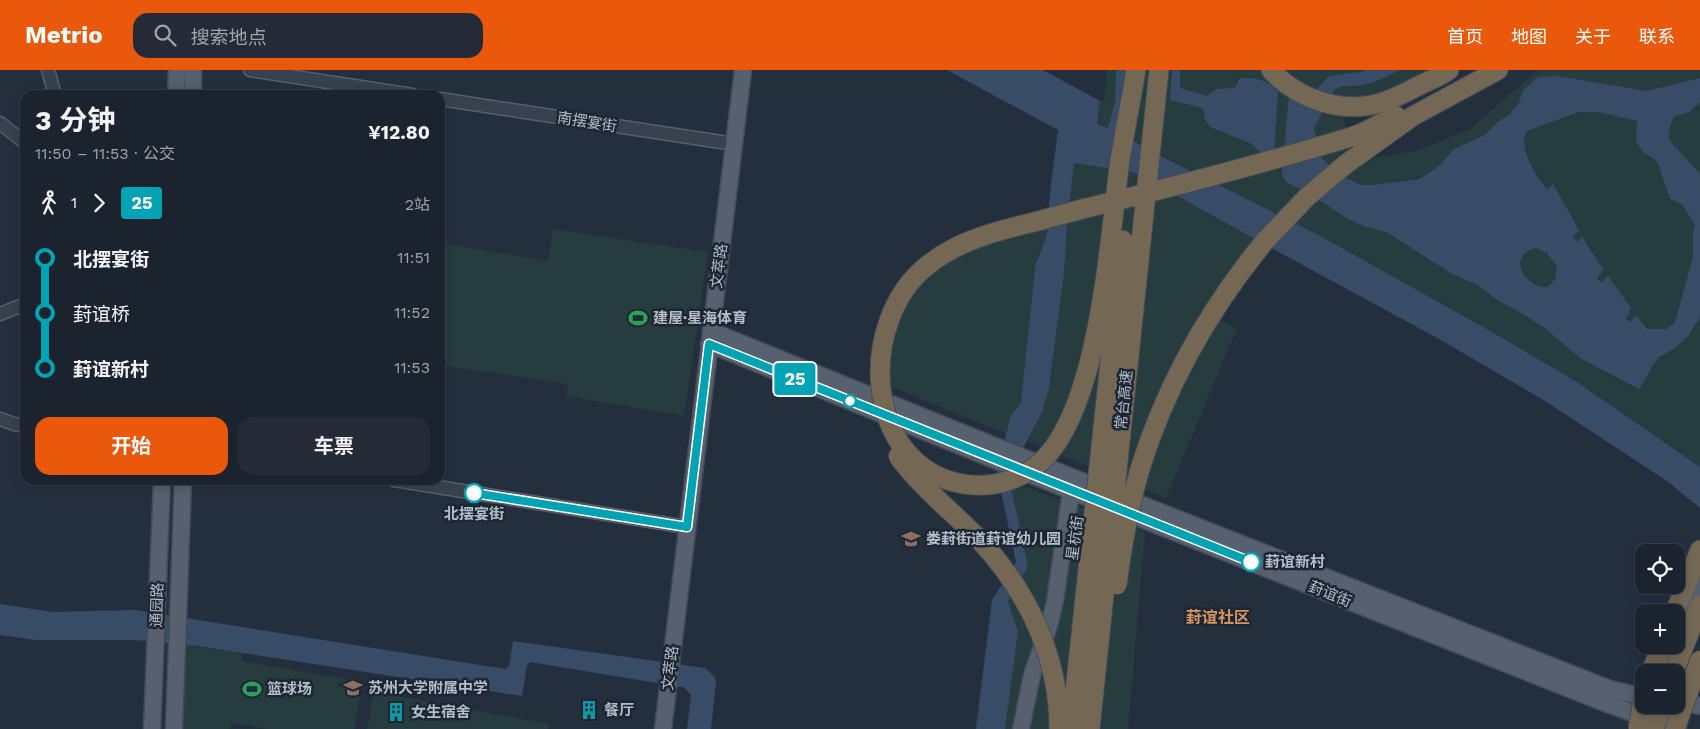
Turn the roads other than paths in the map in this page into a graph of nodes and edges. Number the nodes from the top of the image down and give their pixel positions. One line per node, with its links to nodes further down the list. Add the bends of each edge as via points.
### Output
1 (48, 70): 12 (street)
2 (177, 70): 13 (main road)
3 (193, 70): 14 (main road)
4 (250, 70): 15 (street)
5 (743, 70): 20 (main road, 文萃路)
6 (1138, 70): 18 (highway, bridge, via 1120,160 1116,199 1114,209 1110,248 1098,320 1072,418 1048,456 1014,479 984,486 957,483 938,476 920,465 901,442 885,410 879,377 882,344 890,316 907,286 929,264 968,241 991,232 1109,202 1118,200 1128,198 1231,172); 48 (highway, 常台高速, bridge, via 1134,140)
7 (1159, 70): 49 (highway, 常台高速, bridge)
8 (1271, 70): 10 (highway, via 1292,88 1309,97 1329,104 1356,107 1383,103)
9 (1498, 70): 11 (highway)
10 (1447, 71): 18 (highway, via 1389,111)
11 (1460, 89): 18 (highway, via 1418,104 1374,128); 49 (highway, bridge, via 1413,116 1365,150 1307,198 1241,270 1198,336 1148,446 1134,496)
12 (54, 90)
13 (176, 90)
14 (193, 90)
15 (380, 90)
16 (445, 100): 20 (street, 南摆宴街)
17 (0, 123): 19 (street)
18 (1349, 133): 47 (highway, bridge, via 976,229 919,262 888,301 873,343 870,370 871,398 880,425 894,452 909,471 995,557 1023,596 1048,653)
19 (20, 139)
20 (734, 144): 23 (main road, 文萃路)
21 (20, 306): 22 (street)
22 (0, 314)
23 (710, 338): 29 (main road, 葑谊街); 30 (main road, 文萃路)
24 (0, 419): 25 (street)
25 (20, 425)
26 (162, 485): 42 (main road, 通园路)
27 (182, 485): 43 (main road, 通园路)
28 (425, 485): 30 (street)
29 (1077, 488): 39 (main road, 葑谊街, via 1610,689); 41 (main road, 葑谊街); 45 (main road, 星杭街, via 1055,601 1032,675); 46 (main road, 星杭街, via 1066,603 1043,678)
30 (687, 527): 44 (main road, 文萃路)
31 (1700, 550): 33 (highway)
32 (1700, 575): 35 (main road)
33 (1678, 604)
34 (1700, 605): 37 (highway)
35 (1685, 613)
36 (1700, 660): 51 (highway, bridge)
37 (1677, 664)
38 (1700, 686): 40 (main road)
39 (1635, 694)
40 (1697, 705): 52 (main road)
41 (1646, 722): 50 (main road); 51 (main road, 葑谊街)
42 (152, 729)
43 (174, 729)
44 (663, 729)
45 (1022, 729)
46 (1032, 729)
47 (1059, 729)
48 (1071, 729)
49 (1091, 729)
50 (1630, 729)
51 (1676, 729)
52 (1684, 729)

